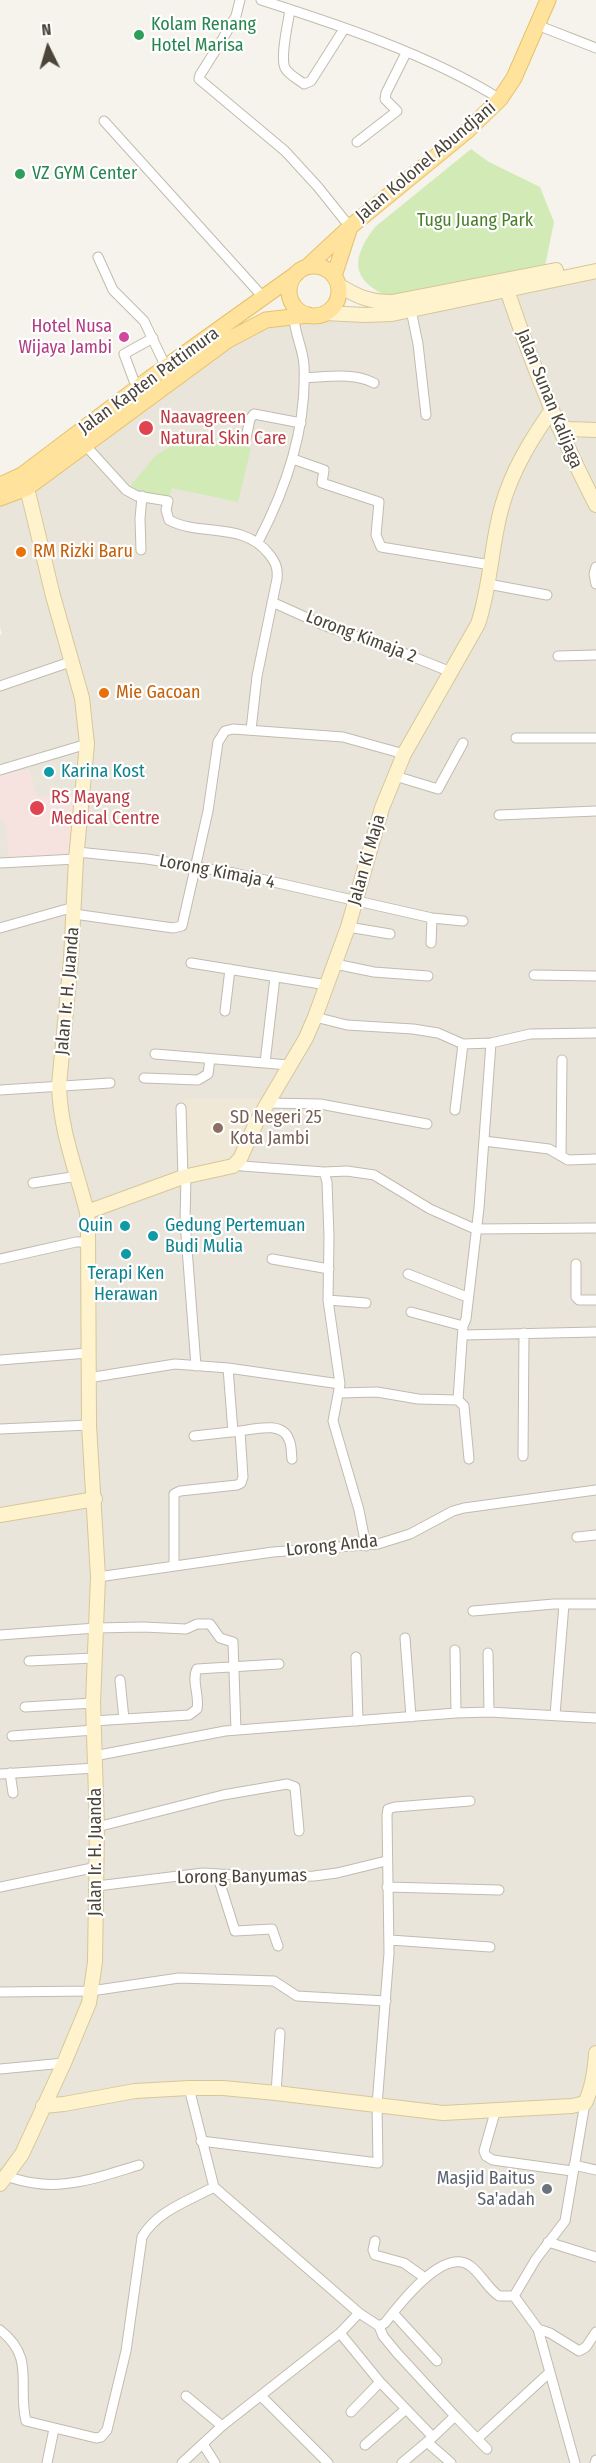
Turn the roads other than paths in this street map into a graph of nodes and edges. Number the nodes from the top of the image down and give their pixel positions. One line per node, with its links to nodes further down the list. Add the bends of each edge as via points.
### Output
1 (240, 0): 12 (street, via 236,16 199,79 299,165)
2 (261, 0): 4 (street)
3 (548, 0): 5 (main road, Jalan Kolonel Abundjani)
4 (290, 10): 6 (street); 6 (street, via 285,66 304,84 310,81)
5 (537, 25): 7 (street); 9 (main road, Jalan Kolonel Abundjani, via 514,78)
6 (344, 29): 8 (street)
7 (596, 48)
8 (406, 53): 9 (street); 11 (street, via 385,99 397,111)
9 (500, 99): 12 (main road, Jalan Kolonel Abundjani)
10 (104, 121): 19 (street)
11 (357, 142)
12 (350, 227): 15 (main road, Jalan Kolonel Abundjani); 17 (main road)
13 (99, 257): 23 (street, via 113,290 144,321)
14 (596, 262): 17 (main road, via 392,302 360,298)
15 (302, 270): 17 (main road, via 325,268); 19 (main road, Jalan Kapten Pattimura); 22 (main road, via 290,287 292,301)
16 (596, 271): 18 (main road)
17 (337, 281): 21 (main road, via 336,302)
18 (507, 290): 20 (main road); 28 (main road, Jalan Sunan Kalijaga)
19 (263, 297): 24 (main road, Jalan Kapten Pattimura)
20 (411, 310): 21 (main road); 29 (street)
21 (325, 314): 22 (main road)
22 (301, 315): 25 (street); 27 (main road, Jalan Kapten Pattimura, via 266,320)
23 (153, 338): 24 (street); 27 (street, via 124,354)
24 (166, 367): 27 (main road, Jalan Kapten Pattimura)
25 (304, 378): 26 (street, via 352,376); 30 (street)
26 (374, 383)
27 (148, 386): 34 (main road, Jalan Kapten Pattimura); 36 (main road, Jalan Kapten Pattimura)
28 (551, 411): 31 (main road, Jalan Sunan Kalijaga); 43 (main road, Jalan Ki Maja, via 513,477 502,507)
29 (426, 415)
30 (301, 423): 33 (street, via 254,414); 35 (street)
31 (558, 426): 32 (main road); 40 (main road, Jalan Sunan Kalijaga)
32 (596, 430)
33 (246, 438)
34 (85, 445): 36 (main road, Jalan Kapten Pattimura); 38 (street, via 126,490)
35 (293, 459): 41 (street, via 273,515); 43 (street, via 324,470 322,483 379,502 376,535 381,547)
36 (24, 482): 37 (main road, Jalan Kapten Pattimura); 39 (main road, Jalan Kapten Pattimura); 51 (main road, Jalan Ir. H. Juanda)
37 (0, 485)
38 (142, 496): 41 (street, via 168,501 169,520 180,526 238,533); 42 (street)
39 (0, 498)
40 (596, 505)
41 (258, 542): 48 (street, via 276,562 278,570)
42 (141, 550)
43 (491, 565): 45 (main road, Jalan Ki Maja)
44 (596, 567): 46 (street)
45 (488, 584): 47 (street); 52 (main road, Jalan Ki Maja, via 478,624)
46 (596, 584)
47 (548, 595)
48 (272, 602): 52 (street, Lorong Kimaja 2); 54 (street)
49 (558, 656): 50 (street)
50 (596, 656)
51 (73, 661): 53 (street); 58 (main road, Jalan Ir. H. Juanda)
52 (451, 672): 59 (main road, Jalan Ki Maja)
53 (0, 686)
54 (251, 730): 59 (street, via 343,737); 66 (street, via 225,731 218,742)
55 (516, 738): 56 (street)
56 (596, 738)
57 (463, 743): 61 (street, via 438,789)
58 (87, 744): 60 (street); 64 (main road, Jalan Ir. H. Juanda)
59 (404, 754): 61 (main road, Jalan Ki Maja)
60 (0, 770)
61 (395, 776): 67 (main road, Jalan Ki Maja, via 375,830)
62 (596, 811): 63 (street)
63 (499, 815)
64 (76, 856): 65 (street, Lorong Kimaja 4); 66 (street, Lorong Kimaja 4, via 147,859); 68 (main road, Jalan Ir. H. Juanda)
65 (0, 863)
66 (196, 868): 67 (street, Lorong Kimaja 4); 68 (street, via 180,927)
67 (356, 901): 69 (street, Lorong Kimaja 4); 71 (main road, Jalan Ki Maja)
68 (74, 911): 72 (street); 95 (main road, Jalan Ir. H. Juanda)
69 (432, 918): 70 (street, Lorong Kimaja 4); 74 (street)
70 (463, 921)
71 (348, 927): 73 (street); 76 (main road, Jalan Ki Maja)
72 (0, 928)
73 (390, 933)
74 (431, 943)
75 (191, 963): 77 (street)
76 (335, 964): 80 (street); 82 (main road, Jalan Ki Maja)
77 (230, 969): 79 (street); 83 (street)
78 (534, 975): 81 (street)
79 (275, 976): 82 (street); 91 (street)
80 (428, 976)
81 (596, 976)
82 (327, 985): 84 (main road, Jalan Ki Maja)
83 (225, 1011)
84 (315, 1017): 87 (street, via 347,1025 438,1033); 92 (main road, Jalan Ki Maja)
85 (596, 1034): 86 (street, via 530,1034)
86 (491, 1043): 87 (street); 101 (street)
87 (463, 1044): 99 (street)
88 (155, 1054): 89 (street)
89 (210, 1059): 91 (street); 93 (street, via 208,1074 198,1080)
90 (562, 1060): 102 (street)
91 (265, 1063): 92 (street)
92 (289, 1065): 97 (main road, Jalan Ki Maja)
93 (144, 1078)
94 (110, 1083): 95 (street)
95 (59, 1085): 96 (street); 106 (main road, Jalan Ir. H. Juanda, via 62,1125)
96 (0, 1090)
97 (267, 1103): 100 (street, via 320,1104); 104 (main road, Jalan Ki Maja)
98 (181, 1108): 107 (street)
99 (455, 1110)
100 (427, 1124)
101 (484, 1141): 102 (street, via 549,1149); 111 (street)
102 (561, 1156): 103 (street, via 568,1160)
103 (596, 1159)
104 (236, 1163): 105 (street); 107 (main road)
105 (324, 1172): 111 (street, via 355,1172 382,1178 430,1209); 116 (street)
106 (78, 1176): 108 (street); 109 (main road, Jalan Ir. H. Juanda)
107 (185, 1177): 109 (main road); 128 (street)
108 (33, 1183)
109 (87, 1212): 112 (main road, Jalan Ir. H. Juanda)
110 (596, 1228): 111 (street)
111 (475, 1229): 118 (street)
112 (88, 1242): 113 (street); 126 (main road, Jalan Ir. H. Juanda)
113 (0, 1259)
114 (272, 1259): 116 (street)
115 (576, 1264): 120 (street, via 577,1299)
116 (329, 1269): 119 (street)
117 (408, 1274): 118 (street)
118 (467, 1297): 123 (street)
119 (328, 1300): 121 (street); 131 (street)
120 (596, 1300)
121 (366, 1304)
122 (411, 1312): 123 (street)
123 (463, 1330): 125 (street); 132 (street)
124 (596, 1332): 125 (street)
125 (524, 1334): 137 (street)
126 (88, 1353): 127 (street); 130 (main road, Jalan Ir. H. Juanda)
127 (0, 1360)
128 (196, 1366): 129 (street); 130 (street, via 167,1365)
129 (228, 1368): 131 (street); 135 (street)
130 (88, 1378): 133 (main road, Jalan Ir. H. Juanda)
131 (339, 1388): 132 (street, via 418,1399); 145 (street, via 333,1421)
132 (458, 1400): 139 (street, via 464,1406)
133 (89, 1425): 134 (street); 141 (main road, Jalan Ir. H. Juanda)
134 (0, 1429)
135 (237, 1431): 136 (street); 138 (street, via 282,1431 289,1439); 146 (street, via 243,1477 240,1484 174,1494)
136 (194, 1436)
137 (523, 1456)
138 (292, 1459)
139 (469, 1459)
140 (596, 1490): 145 (street, Lorong Anda, via 464,1508 410,1534)
141 (95, 1498): 142 (main road); 147 (main road, Jalan Ir. H. Juanda)
142 (0, 1515)
143 (596, 1535): 144 (street)
144 (577, 1537)
145 (366, 1546): 146 (street, Lorong Anda, via 273,1552)
146 (174, 1565): 147 (street, Lorong Anda)
147 (98, 1577): 151 (main road, Jalan Ir. H. Juanda)
148 (564, 1604): 149 (street); 150 (street); 166 (street)
149 (596, 1604)
150 (473, 1611)
151 (96, 1628): 152 (street); 157 (main road, Jalan Ir. H. Juanda); 160 (street, via 186,1629 210,1624 220,1638 233,1642)
152 (0, 1635)
153 (405, 1638): 167 (street)
154 (455, 1650): 165 (street)
155 (488, 1653): 164 (street)
156 (356, 1657): 170 (street)
157 (94, 1658): 158 (street); 162 (main road, Jalan Ir. H. Juanda)
158 (29, 1661)
159 (279, 1664): 160 (street)
160 (233, 1666): 169 (street, via 201,1667 195,1671 199,1701 193,1713); 172 (street)
161 (120, 1680): 169 (street)
162 (93, 1702): 163 (street); 171 (main road, Jalan Ir. H. Juanda)
163 (26, 1707)
164 (489, 1712): 165 (street); 166 (street)
165 (456, 1713): 167 (street)
166 (555, 1715): 168 (street)
167 (411, 1716): 170 (street)
168 (596, 1718)
169 (124, 1719): 171 (street)
170 (358, 1721): 172 (street)
171 (93, 1726): 173 (street); 174 (main road, Jalan Ir. H. Juanda)
172 (236, 1730): 174 (street)
173 (12, 1736)
174 (95, 1762): 175 (street); 178 (main road, Jalan Ir. H. Juanda)
175 (5, 1774): 176 (street)
176 (13, 1793)
177 (470, 1801): 180 (street, via 388,1809)
178 (97, 1827): 179 (street, via 287,1784 295,1787); 181 (main road, Jalan Ir. H. Juanda)
179 (299, 1831)
180 (386, 1861): 182 (street, Lorong Banyumas, via 314,1876); 185 (street)
181 (97, 1867): 183 (main road, Jalan Ir. H. Juanda); 184 (street)
182 (217, 1874): 183 (street, Lorong Banyumas); 188 (street, via 235,1931 272,1929)
183 (96, 1886): 190 (main road, Jalan Ir. H. Juanda)
184 (0, 1887)
185 (387, 1887): 186 (street); 187 (street)
186 (499, 1890)
187 (390, 1940): 189 (street); 192 (street)
188 (278, 1946)
189 (490, 1947)
190 (91, 1991): 191 (street); 192 (street, via 179,1978 274,1981 297,1996); 195 (main road, Jalan Ir. H. Juanda)
191 (0, 1992)
192 (386, 2001): 200 (street)
193 (280, 2033): 198 (street)
194 (596, 2053): 199 (main road)
195 (64, 2063): 196 (street); 201 (main road, Jalan Ir. H. Juanda)
196 (0, 2069)
197 (189, 2088): 198 (main road); 201 (main road, via 135,2091); 203 (street)
198 (276, 2093): 200 (main road)
199 (585, 2103): 202 (main road); 205 (street)
200 (377, 2105): 202 (main road, via 443,2113); 203 (street, via 378,2163)
201 (43, 2106): 207 (main road, Jalan Ir. H. Juanda, via 22,2154)
202 (496, 2109): 205 (street, via 486,2156 493,2160)
203 (201, 2141): 208 (street)
204 (139, 2165): 207 (street, via 89,2180 58,2184)
205 (573, 2168): 206 (street); 210 (street, via 565,2221)
206 (596, 2170)
207 (3, 2180)
208 (214, 2187): 214 (street); 230 (street, via 167,2212 142,2237 126,2351 105,2434 96,2438)
209 (375, 2241): 212 (street, via 375,2255 404,2263)
210 (548, 2242): 211 (street); 213 (street)
211 (596, 2257)
212 (425, 2278): 213 (street, via 445,2265 463,2262 476,2270 495,2293); 215 (street)
213 (514, 2296): 217 (street)
214 (359, 2313): 216 (street); 220 (street)
215 (393, 2313): 216 (street); 221 (street)
216 (379, 2326): 228 (street, via 397,2354)
217 (538, 2329): 219 (street, via 579,2350 586,2347); 222 (street)
218 (0, 2330): 230 (street, via 16,2344 24,2364 26,2421)
219 (596, 2332)
220 (340, 2333): 223 (street); 225 (street)
221 (437, 2361)
222 (550, 2372): 232 (street); 242 (street)
223 (380, 2382): 226 (street); 227 (street)
224 (186, 2396): 229 (street)
225 (262, 2397): 229 (street); 239 (street)
226 (406, 2409): 231 (street); 234 (street)
227 (351, 2412)
228 (455, 2416): 231 (street); 232 (street)
229 (222, 2426): 233 (street)
230 (54, 2429): 236 (street)
231 (430, 2439): 240 (street); 241 (street)
232 (477, 2439): 235 (street)
233 (203, 2444): 237 (street); 238 (street)
234 (365, 2445)
235 (487, 2449)
236 (47, 2463)
237 (183, 2463)
238 (215, 2463)
239 (328, 2463)
240 (402, 2463)
241 (451, 2463)
242 (575, 2463)

